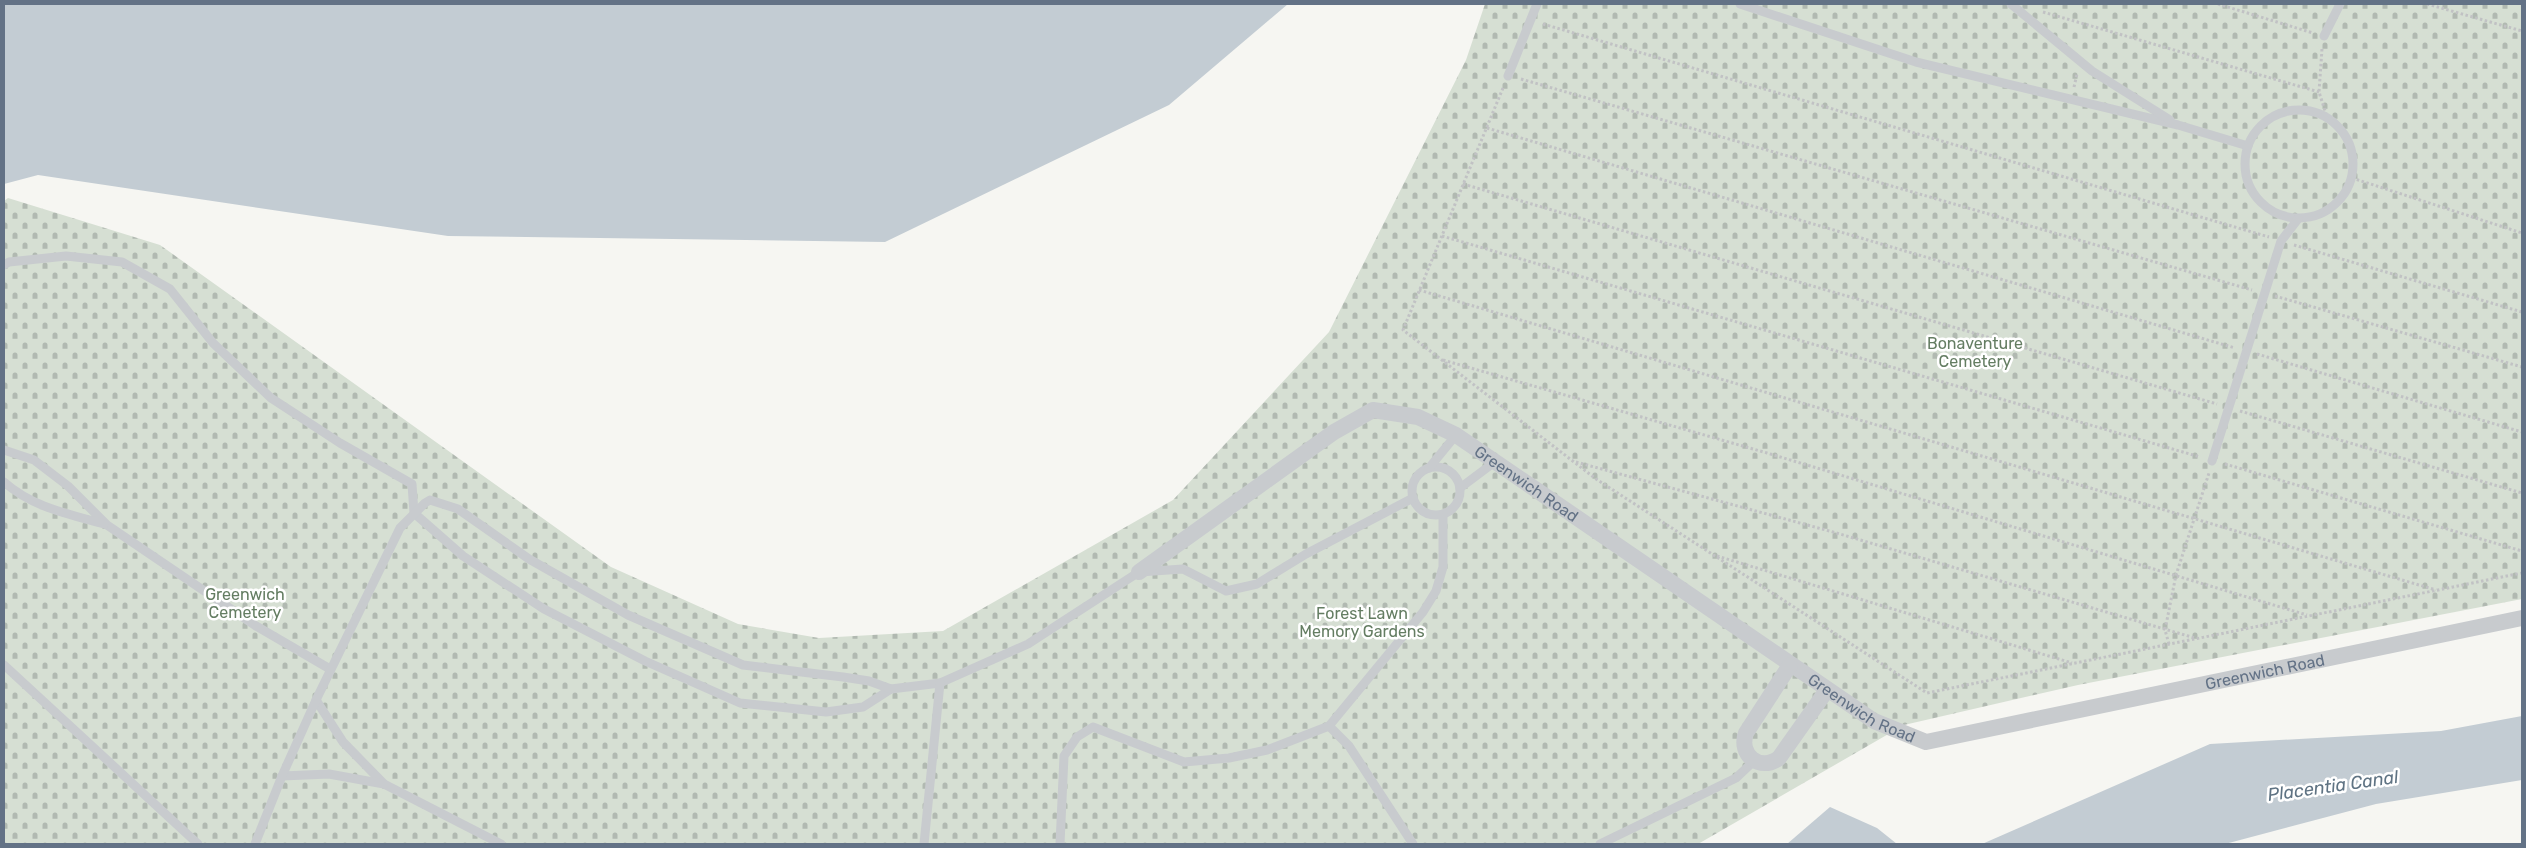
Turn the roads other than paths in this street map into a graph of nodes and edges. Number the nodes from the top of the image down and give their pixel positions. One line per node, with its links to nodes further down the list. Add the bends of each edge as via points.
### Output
1 (1538, 4): 6 (lane)
2 (1740, 4): 7 (lane, via 1916,62)
3 (2011, 4): 7 (lane, via 2081,61)
4 (2340, 4): 5 (lane)
5 (2324, 36)
6 (1508, 76)
7 (2178, 125): 8 (lane)
8 (2248, 146): 9 (lane, via 2246,176 2253,193 2265,207 2281,216); 9 (lane, via 2260,126 2274,116 2292,110 2310,111 2327,117 2345,135 2354,163 2345,194 2332,208 2316,216)
9 (2298, 219): 13 (lane, via 2281,241)
10 (4, 264): 19 (lane, via 66,256 122,262 170,289 212,343 270,398 412,484)
11 (1456, 435): 14 (street, Greenwich Road); 15 (lane); 22 (street, Greenwich Road, via 1418,417 1373,410 1334,432)
12 (4, 450): 21 (lane, via 34,460 68,486)
13 (2212, 461)
14 (1496, 462): 17 (lane); 25 (street, Greenwich Road)
15 (1429, 468): 17 (lane, via 1437,466 1449,470 1456,476); 18 (lane, via 1415,478)
16 (4, 482): 21 (lane, via 19,496 42,506)
17 (1460, 488): 20 (lane, via 1457,504)
18 (1413, 498): 20 (lane, via 1417,506 1427,513); 22 (lane, via 1306,554 1258,584 1226,591 1183,569)
19 (414, 513): 26 (lane, via 400,528); 28 (lane, via 430,500 458,509 529,559 628,615 743,665 869,681); 28 (lane, via 464,556 544,608 645,662 740,703 826,712 863,707)
20 (1443, 514): 31 (lane, via 1443,566 1436,590 1423,612)
21 (107, 525): 26 (lane, via 256,626)
22 (1139, 572): 27 (lane, via 1028,644)
23 (2522, 618): 29 (street, Greenwich Road, via 1926,742 1874,721)
24 (4, 665): 35 (lane)
25 (1790, 665): 29 (street, Greenwich Road); 32 (street, via 1743,739 1745,752)
26 (330, 669): 30 (lane)
27 (940, 683): 28 (lane); 38 (lane)
28 (891, 689)
29 (1827, 690): 32 (street, via 1779,758 1767,764)
30 (316, 700): 33 (lane); 34 (lane, via 343,742)
31 (1328, 726): 39 (lane, via 1267,750 1184,762 1094,727 1077,737 1064,756); 40 (lane, via 1348,746)
32 (1754, 761): 41 (lane, via 1736,778)
33 (282, 776): 34 (lane, via 329,774); 36 (lane)
34 (384, 784): 37 (lane)
35 (198, 844)
36 (255, 844)
37 (501, 844)
38 (924, 844)
39 (1060, 844)
40 (1413, 844)
41 (1600, 844)

